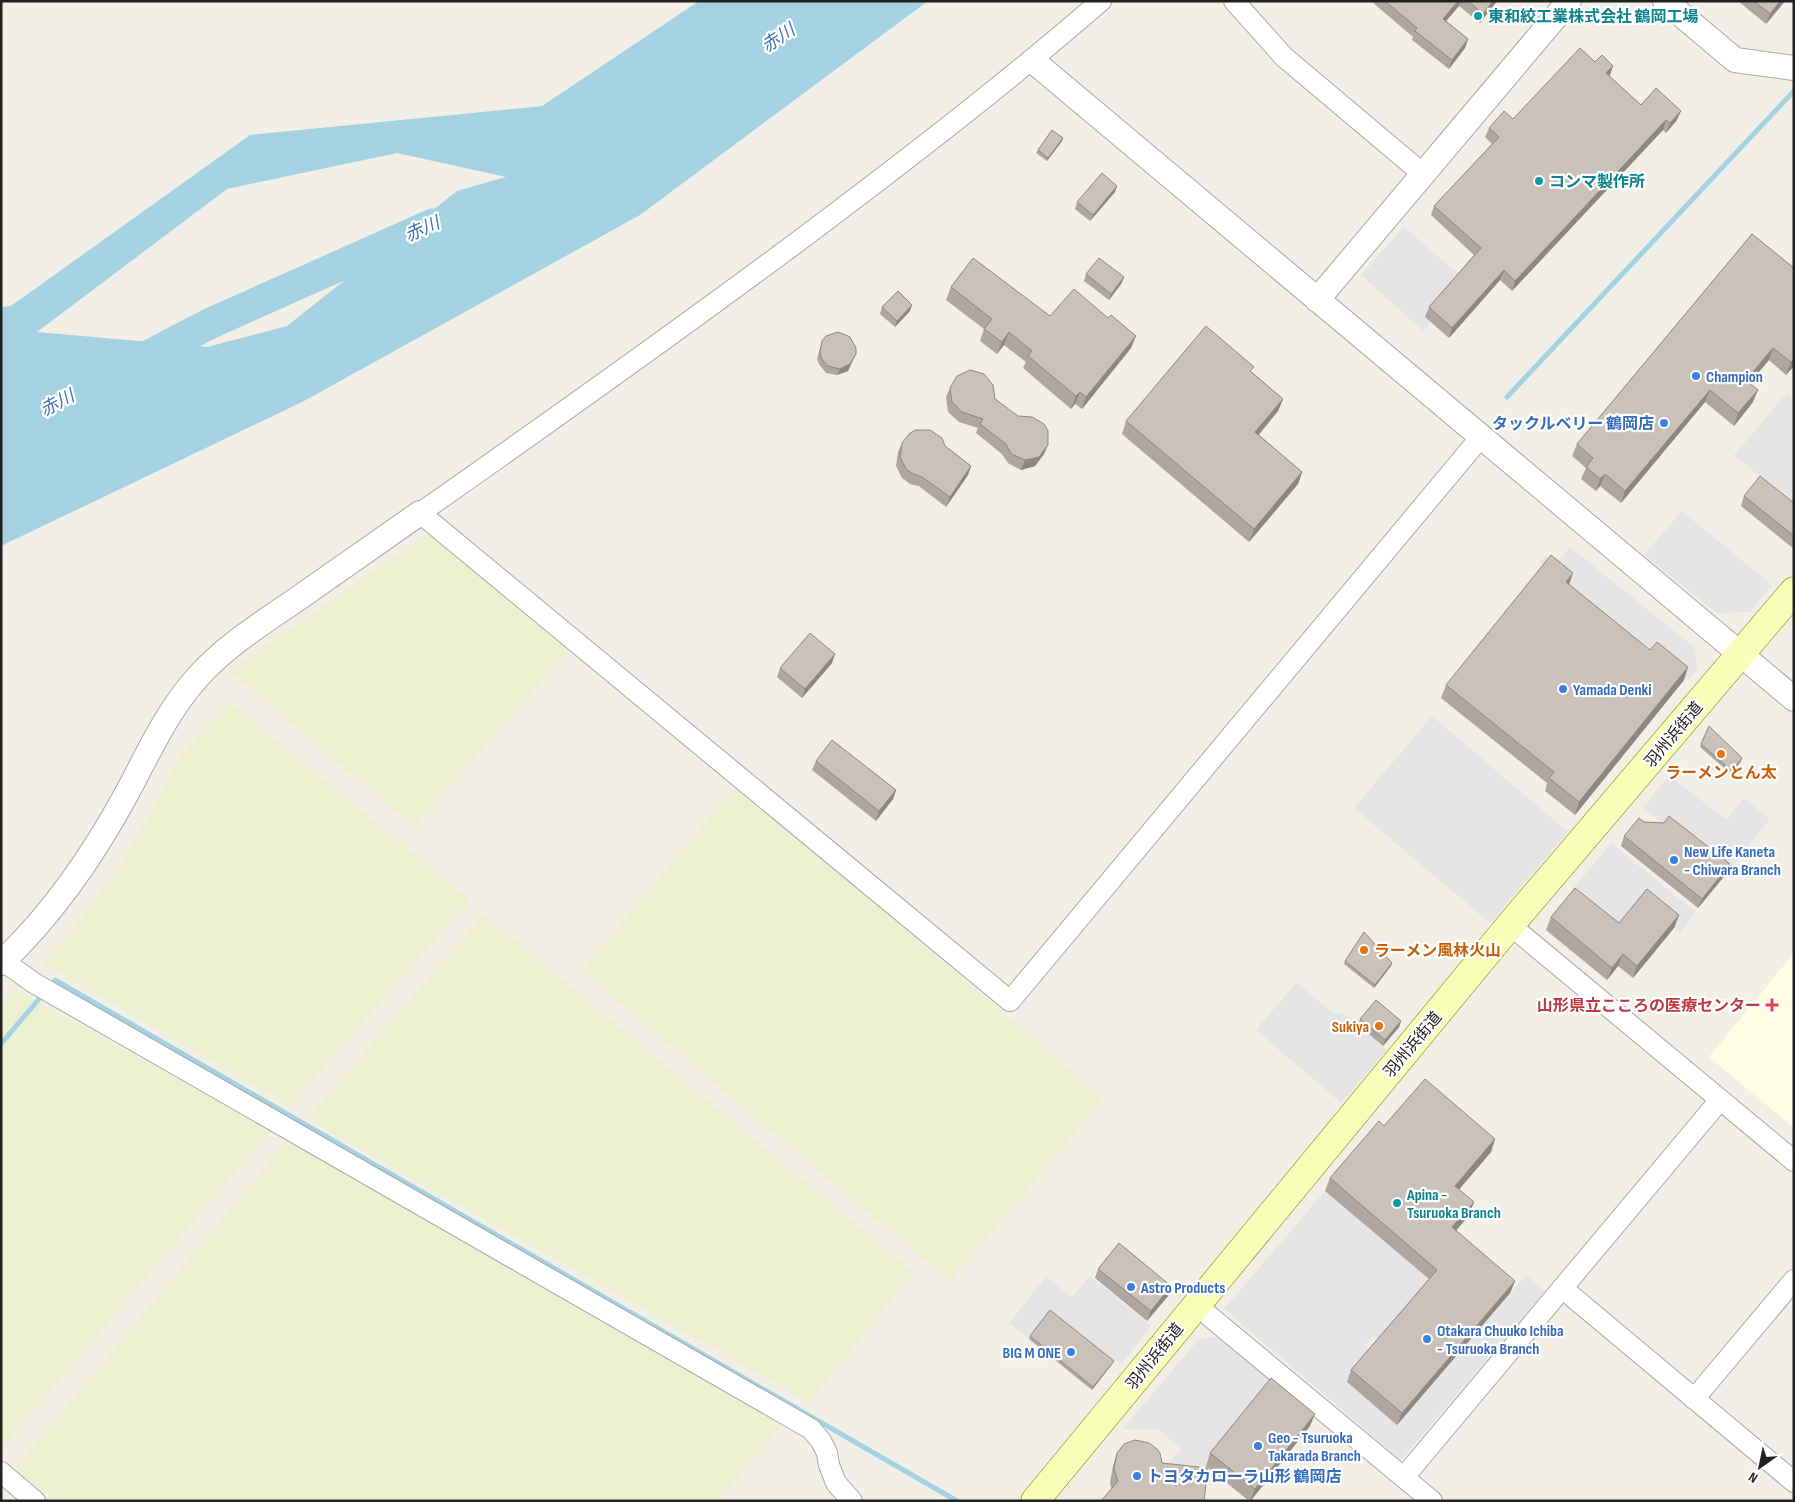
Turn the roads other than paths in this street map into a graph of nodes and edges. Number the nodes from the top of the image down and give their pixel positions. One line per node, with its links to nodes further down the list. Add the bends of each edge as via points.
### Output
1 (1101, 1): 5 (street)
2 (1234, 1): 7 (street, via 1284,57)
3 (1569, 1): 7 (street)
4 (1665, 1): 6 (street, via 1735,60)
5 (1032, 61): 8 (street); 10 (street, via 732,290)
6 (1794, 68)
7 (1423, 174): 8 (street)
8 (1317, 300): 9 (street)
9 (1480, 438): 10 (street, via 1010,1001); 12 (street)
10 (420, 513): 15 (street, via 228,649 195,680 168,718 116,813 76,873 31,932)
11 (1794, 592): 12 (main road, 羽州浜街道)
12 (1740, 655): 13 (street); 14 (main road, 羽州浜街道)
13 (1794, 699)
14 (1510, 925): 16 (street); 20 (main road, 羽州浜街道)
15 (2, 962): 26 (street, via 811,1429 827,1453 836,1483)
16 (1720, 1100): 17 (street); 19 (street)
17 (1794, 1161)
18 (1794, 1280): 21 (street)
19 (1562, 1288): 21 (street); 23 (street)
20 (1196, 1304): 23 (street); 27 (main road, 羽州浜街道)
21 (1694, 1399): 24 (street)
22 (1, 1472): 25 (street)
23 (1404, 1477): 28 (street)
24 (1794, 1482)
25 (35, 1501)
26 (852, 1501)
27 (1035, 1501)
28 (1432, 1501)

